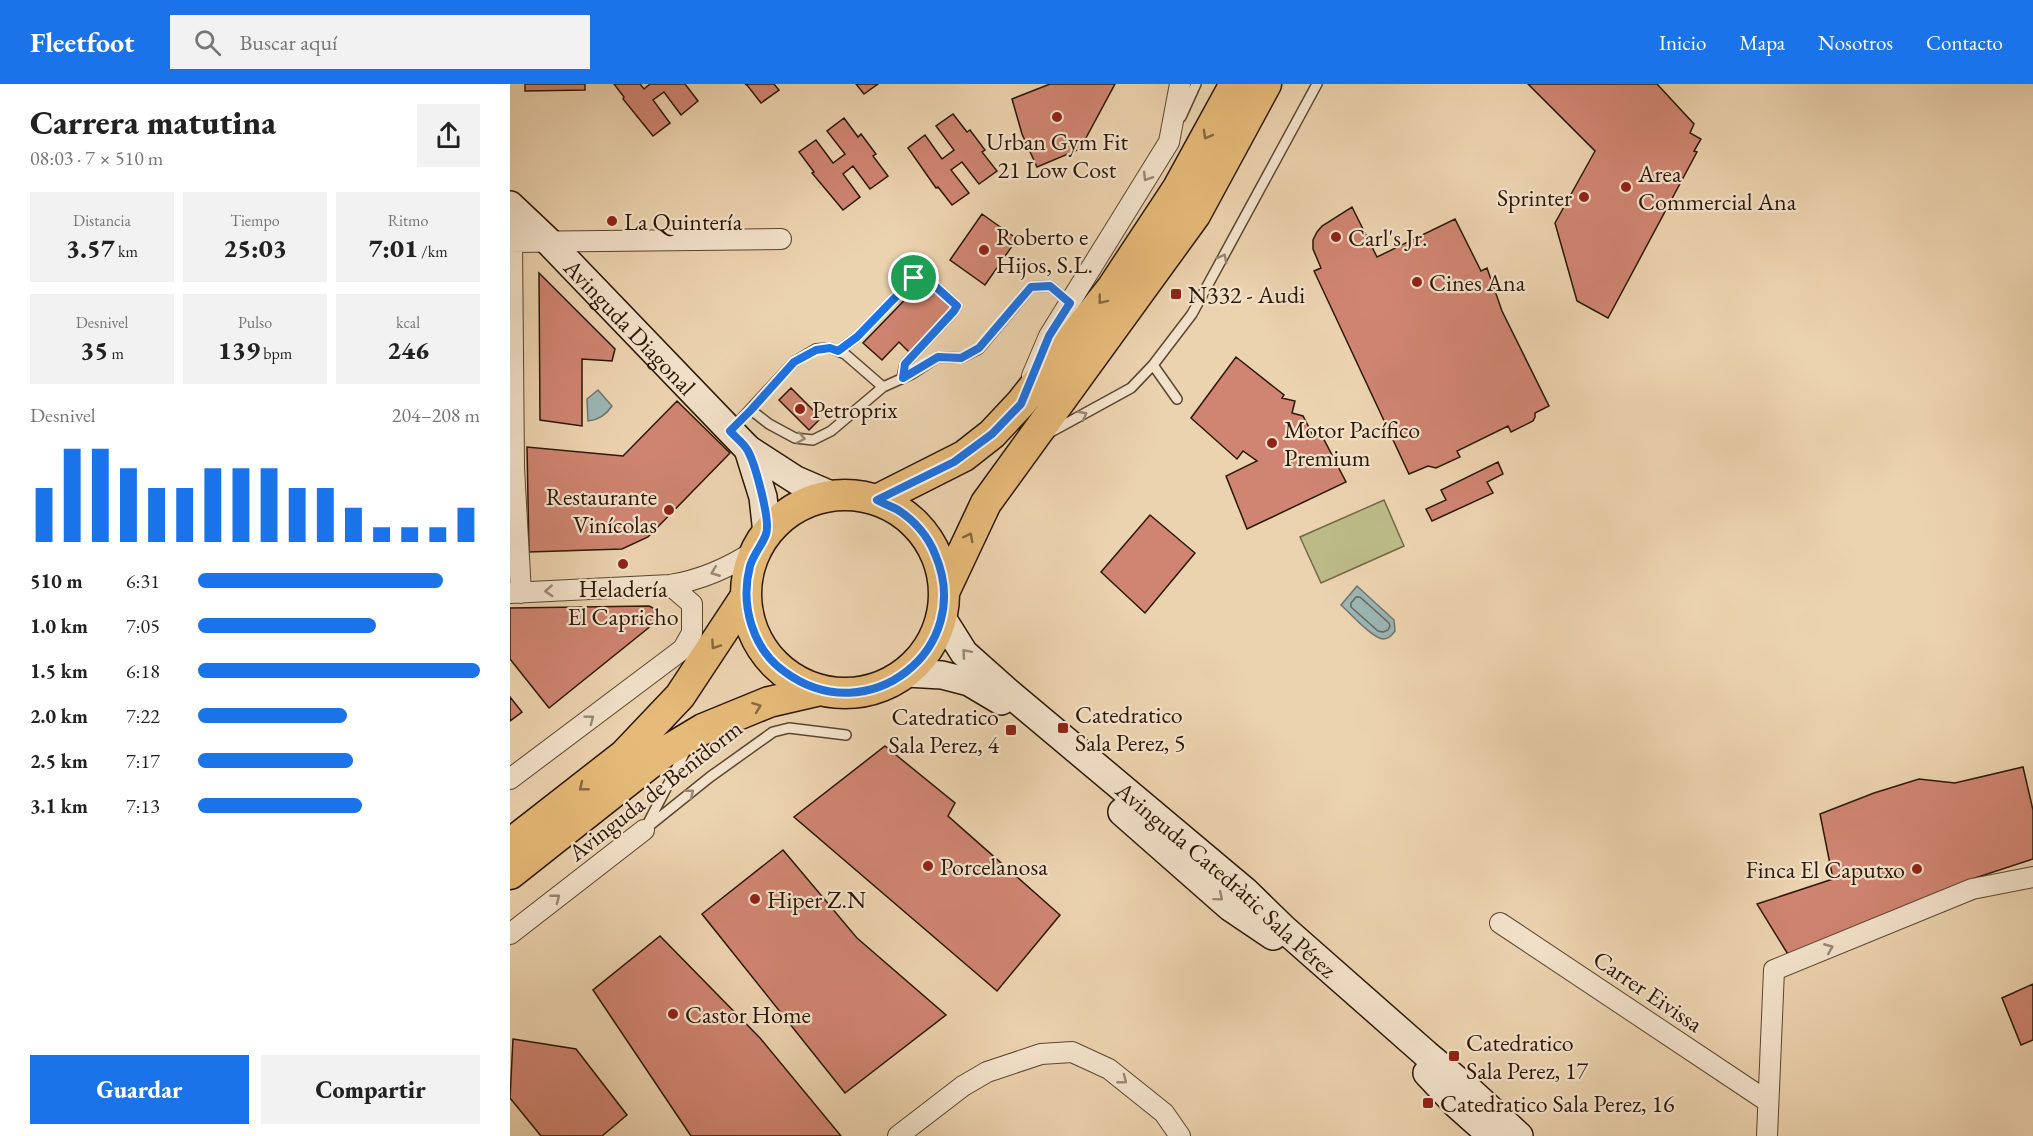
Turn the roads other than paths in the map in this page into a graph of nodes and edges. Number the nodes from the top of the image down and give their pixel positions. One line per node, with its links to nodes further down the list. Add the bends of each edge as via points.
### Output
1 (1180, 84): 6 (street)
2 (1196, 84): 6 (lane)
3 (1235, 84): 18 (main road, one-way to 18, via 1178,188 1112,288)
4 (1266, 84): 21 (main road, via 1195,214)
5 (1317, 84): 14 (lane, one-way to 5, via 1192,314)
6 (1169, 142): 11 (street, one-way to 11)
7 (514, 208): 9 (street, Avinguda Diagonal); 10 (street)
8 (781, 239): 9 (street)
9 (547, 240): 10 (street); 20 (street, Avinguda Diagonal)
10 (511, 242): 13 (street)
11 (1070, 303): 15 (lane, via 1050,286 1031,287 979,348 961,358 938,357); 18 (street, via 1049,336)
12 (838, 351): 15 (lane, via 857,337 914,278 925,277 957,306 905,364); 16 (lane); 19 (lane, via 816,350 794,362)
13 (512, 362): 22 (street)
14 (1153, 365): 17 (lane); 21 (lane, one-way to 14, via 1131,388)
15 (903, 378): 16 (lane)
16 (883, 387): 19 (lane, one-way to 16, via 795,438 813,440 831,431)
17 (1177, 399)
18 (1021, 404): 24 (main road, via 964,456)
19 (751, 410): 20 (lane)
20 (739, 440): 23 (street, Avinguda Diagonal, via 796,480); 25 (street, Avinguda Diagonal, via 763,497)
21 (1031, 443): 29 (main road, one-way to 21, via 986,503)
22 (512, 468): 27 (street)
23 (833, 496): 24 (main road); 25 (main road, via 796,508 780,519)
24 (877, 500): 29 (main road, via 899,511 932,545 938,559)
25 (762, 542): 26 (street, one-way to 26, via 735,564); 28 (main road, via 750,565)
26 (670, 585): 27 (street, one-way to 27); 34 (street, one-way to 26, via 683,649 692,633 692,604)
27 (516, 593)
28 (746, 596): 31 (main road, via 756,638 768,656 783,671); 36 (main road, one-way to 36, via 680,696 624,754)
29 (944, 604): 30 (main road, via 934,639); 45 (street, Avinguda Catedràtic Sala Pérez, one-way to 29, via 1245,891 964,653)
30 (906, 673): 31 (main road, via 866,691); 44 (street, Avinguda Catedràtic Sala Pérez, one-way to 44, via 942,675 969,682 1001,701 1171,856 1230,907 1277,939 1418,1063)
31 (821, 690): 32 (main road, one-way to 31, via 769,702)
32 (703, 729): 35 (lane, via 681,757); 37 (main road, via 663,753)
33 (846, 735): 35 (lane, Avinguda de Benidorm, one-way to 33, via 773,732 789,728)
34 (510, 779)
35 (644, 830): 40 (street, Avinguda de Benidorm, one-way to 35)
36 (510, 844)
37 (510, 874)
38 (2033, 877): 41 (street, one-way to 38, via 1774,970 1972,889)
39 (1500, 923): 41 (street, Carrer Eivissa)
40 (510, 934)
41 (1767, 1101): 46 (street)
42 (898, 1136): 43 (street, one-way to 43, via 987,1072 1041,1054 1072,1052 1109,1069 1164,1113)
43 (1180, 1136)
44 (1492, 1136)
45 (1519, 1136)
46 (1767, 1136)

